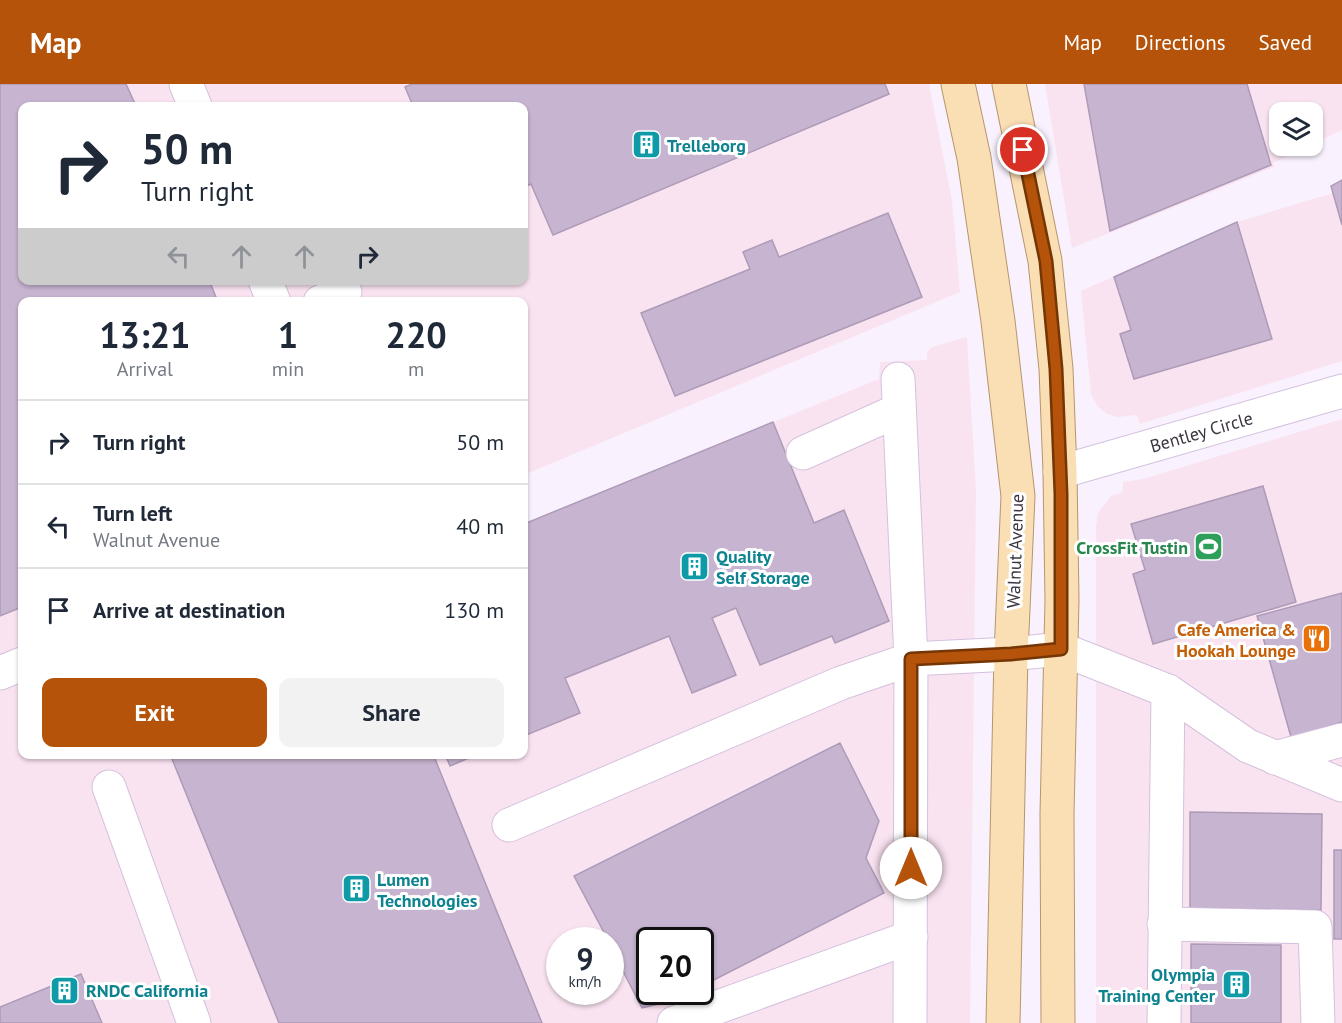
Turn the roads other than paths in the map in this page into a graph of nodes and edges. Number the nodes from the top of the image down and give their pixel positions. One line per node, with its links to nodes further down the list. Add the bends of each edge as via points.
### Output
1 (186, 84): 4 (street)
2 (958, 84): 9 (main road, Walnut Avenue, via 974,159 998,321 1018,496)
3 (1009, 84): 7 (main road, via 1046,261)
4 (193, 102)
5 (1342, 391): 7 (street, Bentley Circle)
6 (803, 453): 10 (street, via 898,394)
7 (1060, 472): 8 (main road)
8 (1061, 649): 9 (street); 13 (street); 26 (main road)
9 (1011, 654): 10 (street); 25 (main road, Walnut Avenue)
10 (911, 659): 18 (street, via 841,683); 20 (street)
11 (18, 666): 12 (street)
12 (0, 673)
13 (1168, 691): 15 (street, via 1248,746); 19 (street)
14 (1342, 740): 15 (street)
15 (1275, 758): 16 (street)
16 (1342, 785)
17 (109, 787): 22 (street)
18 (509, 825)
19 (1164, 924): 21 (street, via 1315,927); 27 (street)
20 (910, 937): 23 (street); 24 (street)
21 (1329, 955): 28 (street)
22 (194, 1023)
23 (674, 1023)
24 (910, 1023)
25 (1004, 1023)
26 (1058, 1023)
27 (1164, 1023)
28 (1318, 1023)

